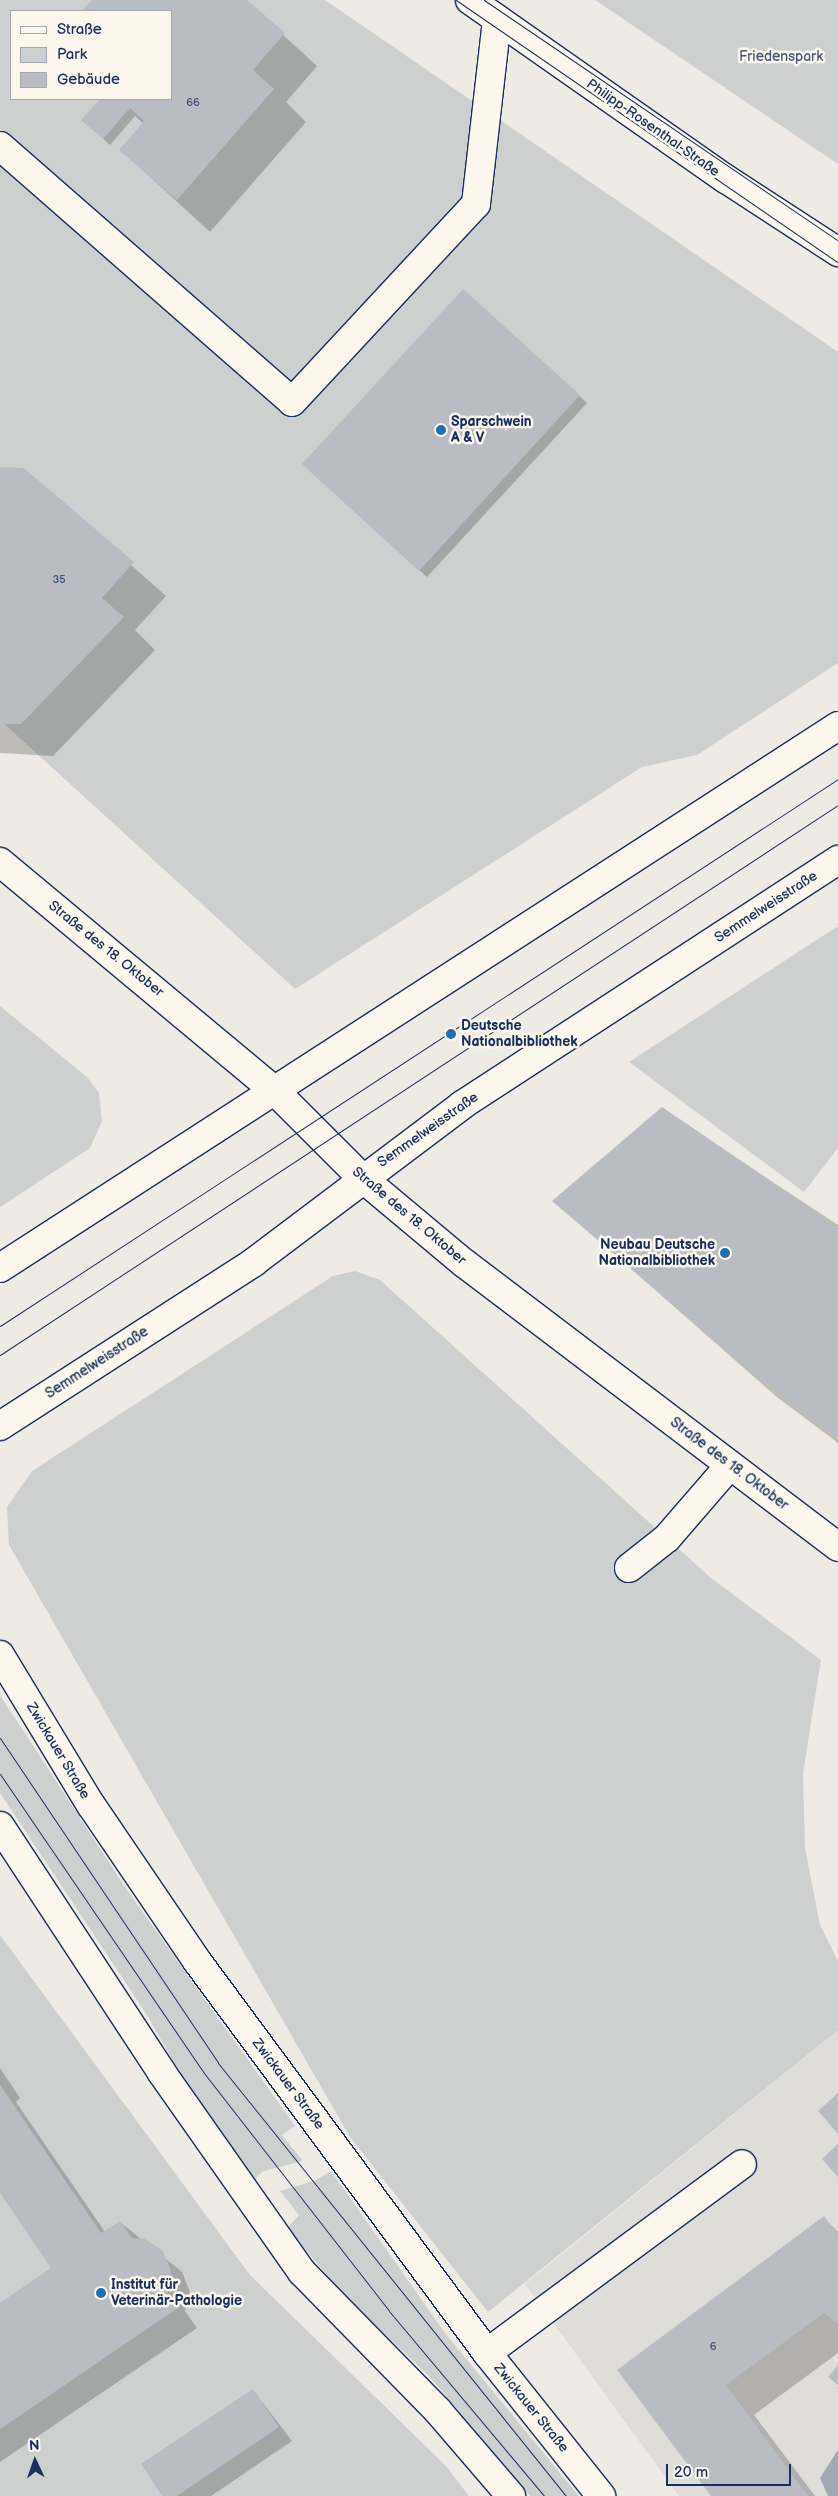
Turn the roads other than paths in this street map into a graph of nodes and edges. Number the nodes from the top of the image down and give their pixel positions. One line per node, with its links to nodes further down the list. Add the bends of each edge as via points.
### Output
1 (470, 0): 2 (main road, Philipp-Rosenthal-Straße)
2 (497, 19): 3 (main road, via 476,204 292,402); 4 (main road, Philipp-Rosenthal-Straße)
3 (0, 146)
4 (838, 252)
5 (838, 726): 8 (main road)
6 (838, 860): 9 (main road, Semmelweisstraße, via 462,1105)
7 (0, 862): 8 (main road, Straße des 18. Oktober)
8 (275, 1091): 9 (main road, Straße des 18. Oktober); 10 (main road)
9 (361, 1177): 11 (main road, Semmelweisstraße, via 254,1262); 12 (main road, Straße des 18. Oktober, via 464,1263)
10 (0, 1268)
11 (0, 1426)
12 (730, 1465): 13 (main road, Straße des 18. Oktober); 14 (main road, via 666,1538)
13 (838, 1548)
14 (629, 1568)
15 (0, 1655): 18 (main road, Zwickauer Straße, via 91,1805 197,1961)
16 (0, 1826): 19 (main road, via 162,2073 302,2272 438,2411)
17 (742, 2164): 18 (main road)
18 (487, 2353): 20 (main road, Zwickauer Straße)
19 (511, 2496)
20 (601, 2496)

